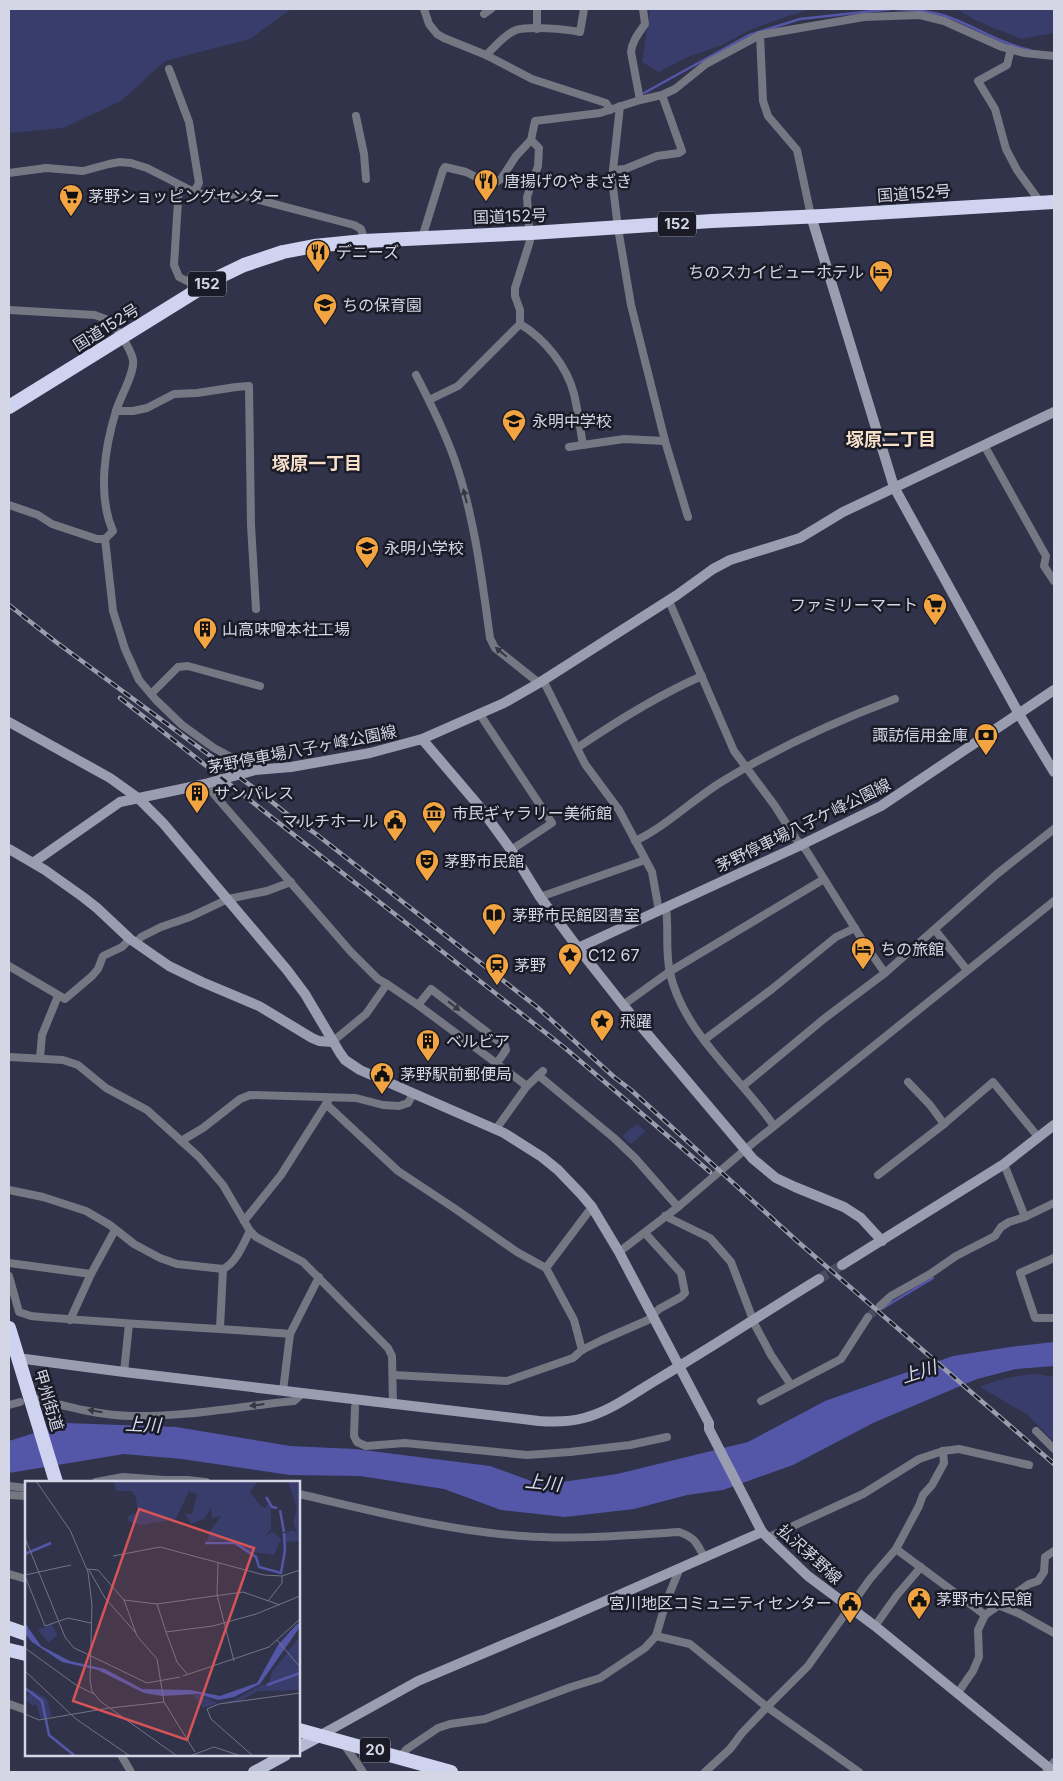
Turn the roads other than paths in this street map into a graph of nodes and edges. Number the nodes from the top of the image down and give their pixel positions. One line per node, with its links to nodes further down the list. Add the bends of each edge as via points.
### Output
1 (424, 9): 10 (street, via 437,34)
2 (491, 9): 6 (street)
3 (537, 9): 7 (street)
4 (584, 9): 7 (street, via 580,32)
5 (643, 9): 14 (street, via 645,24 631,52)
6 (484, 14)
7 (537, 29): 10 (street, via 517,29)
8 (760, 35): 9 (street, via 864,17 920,15 944,21); 13 (street, via 706,64 675,89); 25 (street, via 763,101 768,116 797,150)
9 (1011, 50): 11 (street); 24 (street, via 1007,65 978,81 995,108 1006,149 1017,170)
10 (486, 55): 16 (street, via 532,79 606,103)
11 (1054, 56)
12 (169, 69): 23 (street, via 189,122 199,183)
13 (662, 95): 14 (street); 19 (street, via 682,151)
14 (640, 100): 15 (street)
15 (620, 106): 16 (street); 19 (street)
16 (610, 110): 18 (street, via 535,121)
17 (356, 116): 21 (street)
18 (531, 140): 27 (street, via 539,148 538,166 527,197); 28 (street, via 496,182 488,183 466,172 445,168)
19 (613, 170): 26 (street)
20 (9, 173): 22 (street, via 46,168 83,170 120,162 147,168)
21 (366, 179)
22 (179, 184): 23 (street); 30 (street, via 174,265 179,277)
23 (194, 192): 29 (street, via 240,195 354,224 361,229)
24 (1048, 202): 25 (highway, 国道152号 / 152)
25 (811, 216): 26 (highway, 国道152号 / 152); 43 (street)
26 (618, 228): 27 (highway, 国道152号 / 152); 39 (street, via 631,305)
27 (531, 233): 28 (highway, 国道152号 / 152); 32 (street, via 514,296 520,310)
28 (422, 238): 29 (highway, 国道152号 / 152)
29 (365, 244): 30 (highway, 国道152号 / 152, via 307,247 283,252 244,265)
30 (198, 290): 33 (highway, 国道152号 / 152)
31 (9, 310): 33 (street, via 95,315 108,320)
32 (520, 324): 35 (street, via 458,386); 40 (street, via 549,348 570,382)
33 (122, 337): 36 (highway, 国道152号 / 152); 37 (street, via 133,360)
34 (416, 375): 35 (street)
35 (429, 400): 51 (street, one-way to 35, via 496,648 490,638 465,495 454,457)
36 (9, 407)
37 (116, 411): 46 (street, via 104,464 106,511 113,531); 49 (street, via 147,408 174,394 250,386 251,525)
38 (1054, 412): 41 (street)
39 (665, 441): 40 (street, via 624,439); 45 (street)
40 (583, 445): 42 (street)
41 (984, 445): 43 (street); 47 (street, via 1046,556 1044,566)
42 (569, 447)
43 (894, 487): 48 (street, via 800,538 722,564); 57 (street)
44 (9, 505): 46 (street, via 38,515 52,524)
45 (688, 517)
46 (105, 539): 54 (street, via 113,611 139,680)
47 (1054, 581)
48 (668, 601): 50 (street); 51 (street)
49 (256, 609)
50 (702, 676): 60 (street, via 619,720); 61 (street, via 734,751)
51 (541, 681): 56 (street, via 504,703); 60 (street)
52 (260, 686): 54 (street, via 188,666 178,667)
53 (1054, 690): 57 (street, 茅野停車場八子ケ峰公園線)
54 (151, 694): 62 (street, via 182,726)
55 (895, 699): 61 (street, via 842,719)
56 (479, 713): 59 (street); 70 (street, via 552,823)
57 (1019, 714): 63 (street); 68 (street, 茅野停車場八子ケ峰公園線, via 881,806)
58 (9, 722): 65 (street, via 110,778)
59 (422, 738): 62 (street, 茅野停車場八子ヶ峰公園線, via 370,753); 70 (street, 茅野停車場八子ヶ峰公園線)
60 (577, 748): 67 (street, via 619,810)
61 (746, 768): 67 (street, via 652,834); 68 (street)
62 (255, 770): 64 (street, 茅野停車場八子ヶ峰公園線)
63 (1054, 772)
64 (205, 784): 65 (street, 茅野停車場八子ヶ峰公園線); 74 (street)
65 (138, 798): 72 (street, 茅野停車場八子ヶ峰公園線, via 115,805); 76 (street)
66 (1054, 829): 80 (street, via 1004,868)
67 (635, 841): 71 (street)
68 (801, 845): 73 (street); 78 (street, 茅野停車場八子ケ峰公園線)
69 (9, 849): 72 (street)
70 (511, 850): 75 (street, 茅野停車場八子ヶ峰公園線)
71 (645, 860): 75 (street); 78 (street, via 655,880)
72 (34, 862): 81 (street, via 98,908)
73 (824, 879): 79 (street); 85 (street)
74 (291, 882): 76 (street); 87 (street, via 351,952)
75 (540, 896): 82 (street, 茅野停車場八子ヶ峰公園線)
76 (228, 899): 81 (street); 92 (street, via 305,994)
77 (1054, 902): 84 (street)
78 (662, 910): 82 (street, 茅野停車場八子ケ峰公園線); 85 (street)
79 (856, 928): 86 (street); 91 (street, via 836,937)
80 (935, 930): 84 (street); 86 (street)
81 (133, 941): 88 (street, via 103,956 92,976 65,999); 92 (street, via 169,966 260,1006 312,1038)
82 (578, 948): 90 (street, 茅野停車場八子ヶ峰公園線)
83 (9, 966): 88 (street)
84 (967, 970): 103 (street)
85 (670, 972): 90 (street); 91 (street, via 683,1010)
86 (885, 972): 98 (street, via 824,1018)
87 (387, 984): 89 (street); 92 (street, via 366,1014)
88 (58, 996): 94 (street, via 42,1035)
89 (418, 1005): 95 (street); 95 (street, one-way to 95, via 432,988 505,1046 506,1050)
90 (623, 1005): 107 (street, 茅野停車場八子ヶ峰公園線)
91 (704, 1040): 98 (street)
92 (332, 1042): 99 (street, via 345,1060 360,1070)
93 (9, 1057): 94 (street)
94 (40, 1058): 106 (street, via 78,1065 106,1088 147,1110)
95 (497, 1063): 97 (street)
96 (908, 1082): 101 (street)
97 (527, 1086): 104 (street); 113 (street, via 541,1073 635,1158)
98 (744, 1086): 103 (street)
99 (413, 1094): 100 (street, via 408,1103 399,1106 356,1098); 104 (street)
100 (328, 1101): 106 (street, via 245,1096); 116 (street, via 280,1175); 125 (street, via 398,1171 517,1252)
101 (944, 1124): 105 (street, via 993,1082); 109 (street)
102 (1054, 1125): 105 (street)
103 (774, 1126): 107 (street)
104 (496, 1129): 112 (street, 払沢茅野線, via 542,1157)
105 (1039, 1138): 108 (street)
106 (181, 1141): 116 (street, via 223,1185)
107 (745, 1150): 113 (street); 120 (street, 茅野停車場八子ヶ峰公園線, via 776,1178 844,1207 861,1218)
108 (1004, 1164): 115 (street); 120 (street)
109 (878, 1175)
110 (9, 1190): 117 (street, via 86,1211)
111 (1054, 1203): 115 (street)
112 (592, 1207): 121 (street, 払沢茅野線); 125 (street)
113 (678, 1207): 114 (street)
114 (665, 1216): 119 (street); 135 (street, via 710,1238 721,1250 731,1262)
115 (1025, 1217): 131 (street, via 1009,1222 995,1236 956,1256)
116 (244, 1221): 118 (street)
117 (115, 1230): 126 (street, via 160,1258 177,1264); 127 (street)
118 (250, 1231): 126 (street, via 236,1257); 129 (street, via 303,1262)
119 (645, 1232): 121 (street); 132 (street, via 681,1273 685,1293)
120 (882, 1241): 124 (street)
121 (619, 1252): 132 (street, 払沢茅野線)
122 (1054, 1258): 134 (street, via 1020,1273 1035,1318)
123 (9, 1263): 127 (street)
124 (842, 1265)
125 (546, 1268): 141 (street, via 574,1320)
126 (223, 1269): 139 (street)
127 (91, 1274): 136 (street)
128 (9, 1276): 136 (street, via 19,1312)
129 (319, 1278): 140 (street); 145 (street, via 388,1348 392,1356)
130 (819, 1279): 135 (street)
131 (880, 1306)
132 (652, 1316): 141 (street); 143 (street, 払沢茅野線)
133 (868, 1317): 146 (street, via 841,1359)
134 (1054, 1318)
135 (753, 1319): 143 (street); 146 (street)
136 (70, 1320): 137 (street)
137 (129, 1324): 139 (street); 144 (street)
138 (9, 1328): 160 (highway, 甲州街道)
139 (220, 1328): 140 (street)
140 (290, 1334): 147 (street)
141 (582, 1350): 145 (street, via 573,1358 507,1381)
142 (25, 1359): 144 (street)
143 (680, 1366): 152 (street, via 606,1410 584,1419 539,1421); 168 (street, 払沢茅野線, via 709,1423 709,1429)
144 (124, 1372): 147 (street)
145 (393, 1376): 152 (street)
146 (791, 1385): 150 (street)
147 (282, 1391): 148 (street)
148 (302, 1394): 149 (street, one-way to 149, via 294,1401 149,1416 100,1412); 152 (street)
149 (38, 1399)
150 (761, 1401)
151 (20, 1402): 153 (street)
152 (393, 1404)
153 (9, 1405)
154 (355, 1406): 156 (street, via 354,1436 357,1442 366,1446 405,1443 527,1454 630,1445)
155 (1036, 1431): 157 (street)
156 (667, 1437)
157 (1054, 1449)
158 (943, 1450): 159 (street, via 959,1449); 168 (street, via 919,1459 863,1494); 169 (street, via 944,1463)
159 (1029, 1465)
160 (56, 1481)
161 (101, 1481): 162 (street, via 123,1477)
162 (196, 1481)
163 (9, 1486): 164 (street)
164 (25, 1488)
165 (300, 1494): 171 (street, via 473,1531 524,1537 679,1532 691,1536)
166 (9, 1495): 167 (street)
167 (25, 1496)
168 (766, 1534): 171 (street); 177 (street, 払沢茅野線, via 808,1576)
169 (896, 1549): 173 (street); 177 (street)
170 (1054, 1551): 176 (street, via 1045,1557 1044,1572 1038,1581)
171 (705, 1558): 172 (street)
172 (680, 1568): 183 (street); 191 (street, via 418,1681)
173 (921, 1568): 178 (street); 179 (street)
174 (9, 1574): 175 (street)
175 (25, 1579)
176 (998, 1605): 178 (street); 181 (street)
177 (849, 1607): 179 (street, 払沢茅野線); 188 (street, via 808,1666)
178 (985, 1615): 186 (street, via 978,1630 979,1658)
179 (875, 1626): 186 (street, 払沢茅野線)
180 (9, 1628): 182 (highway)
181 (1054, 1633)
182 (25, 1634)
183 (656, 1636): 188 (street, via 690,1644); 196 (street, via 645,1648 600,1678 485,1718 438,1728)
184 (9, 1650): 185 (highway)
185 (25, 1654)
186 (957, 1694): 197 (street, 払沢茅野線)
187 (9, 1704): 189 (street)
188 (767, 1707): 202 (street); 203 (street)
189 (25, 1710)
190 (300, 1730): 191 (highway, 20)
191 (319, 1736): 192 (highway, 20); 193 (main road)
192 (342, 1741): 196 (highway, 20); 200 (street)
193 (300, 1746)
194 (122, 1756): 198 (street)
195 (283, 1756): 199 (main road)
196 (400, 1757): 201 (highway, 20)
197 (1051, 1769)
198 (131, 1772)
199 (254, 1772)
200 (363, 1772)
201 (451, 1772)
202 (705, 1772)
203 (859, 1772)

